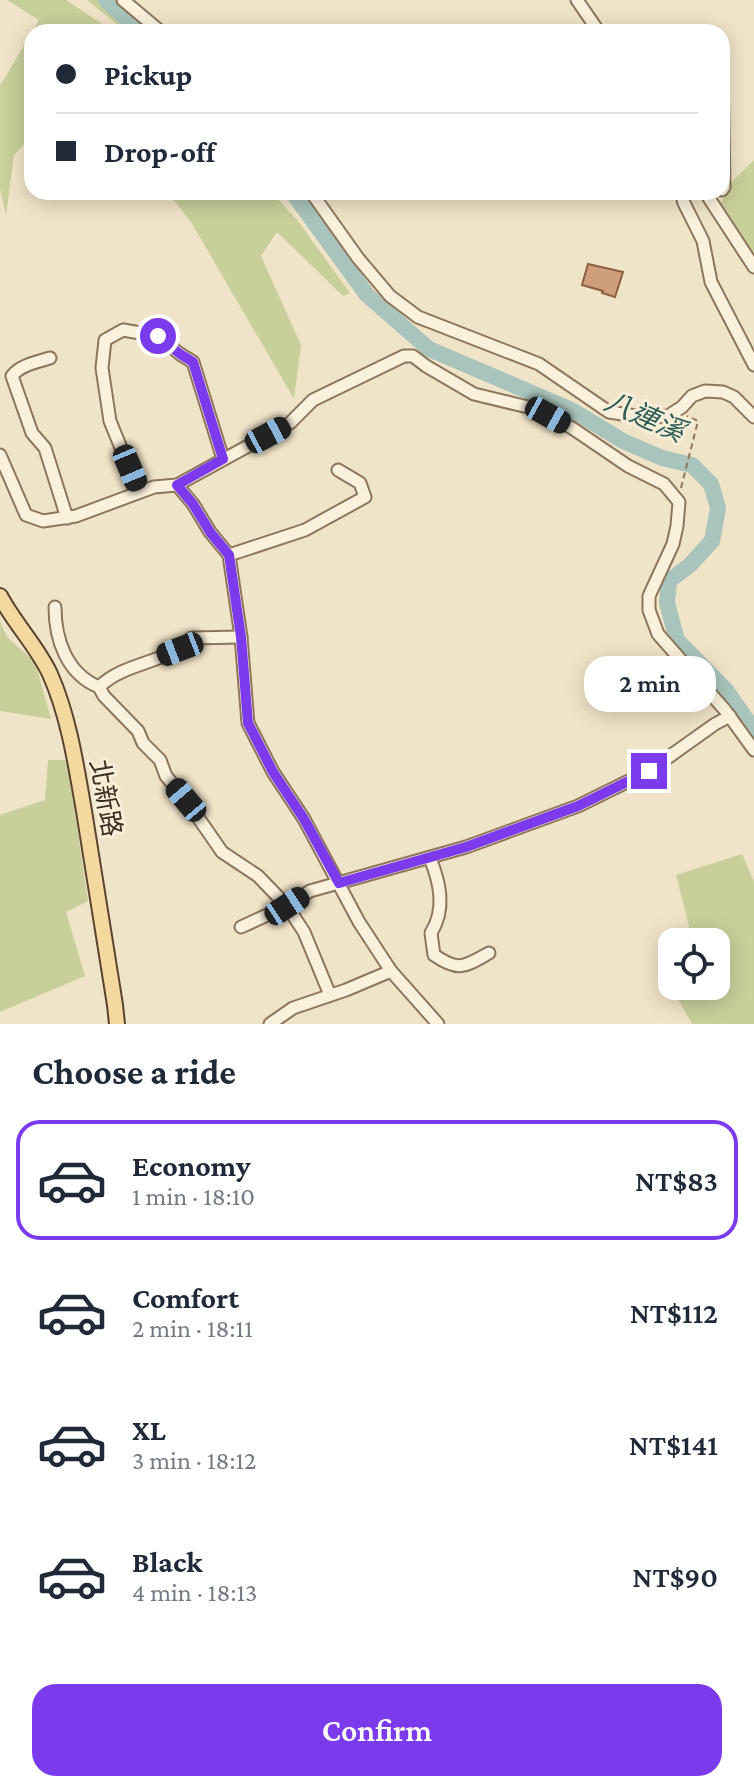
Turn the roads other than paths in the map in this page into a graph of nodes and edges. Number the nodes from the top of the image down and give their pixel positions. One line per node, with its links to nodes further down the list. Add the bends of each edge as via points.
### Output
1 (123, 0): 3 (street)
2 (577, 0): 4 (street)
3 (152, 24)
4 (594, 24)
5 (317, 200): 13 (street, via 390,296 418,317 539,364 609,412 668,416 705,391 734,397)
6 (683, 200): 12 (street, via 703,241 711,282)
7 (710, 200): 9 (street)
8 (716, 200): 9 (street)
9 (713, 204): 10 (street)
10 (754, 267)
11 (50, 358): 19 (street, via 12,376 32,433 45,448)
12 (754, 365)
13 (754, 417)
14 (0, 455): 19 (street, via 26,515 43,521)
15 (223, 459): 17 (street); 18 (street, via 193,362 158,336 123,330 105,340 102,368 110,421); 25 (street, via 290,423 313,400 404,356 413,356 474,394 548,415 664,484 679,502 673,544 649,596 649,610 658,634)
16 (338, 470): 20 (street, via 360,483 365,497 305,530)
17 (177, 485): 18 (street); 20 (street)
18 (139, 492): 19 (street)
19 (67, 518)
20 (229, 555): 23 (street)
21 (0, 596): 34 (main road, 北新路, via 49,671 60,699)
22 (55, 607): 24 (street, via 69,664)
23 (241, 637): 24 (street, via 188,639 180,649 109,677); 28 (street, via 248,723)
24 (99, 687): 29 (street, via 160,760 222,852 258,876)
25 (730, 716): 26 (street); 27 (street, via 649,771 578,806)
26 (754, 750)
27 (430, 858): 28 (street); 31 (street, via 441,906 431,933 434,955 457,967)
28 (339, 883): 29 (street, via 310,891); 32 (street)
29 (287, 906): 30 (street); 33 (street)
30 (241, 927)
31 (489, 953)
32 (391, 971): 33 (street); 36 (street)
33 (330, 995): 35 (street, via 293,1008)
34 (117, 1024)
35 (270, 1024)
36 (438, 1024)

